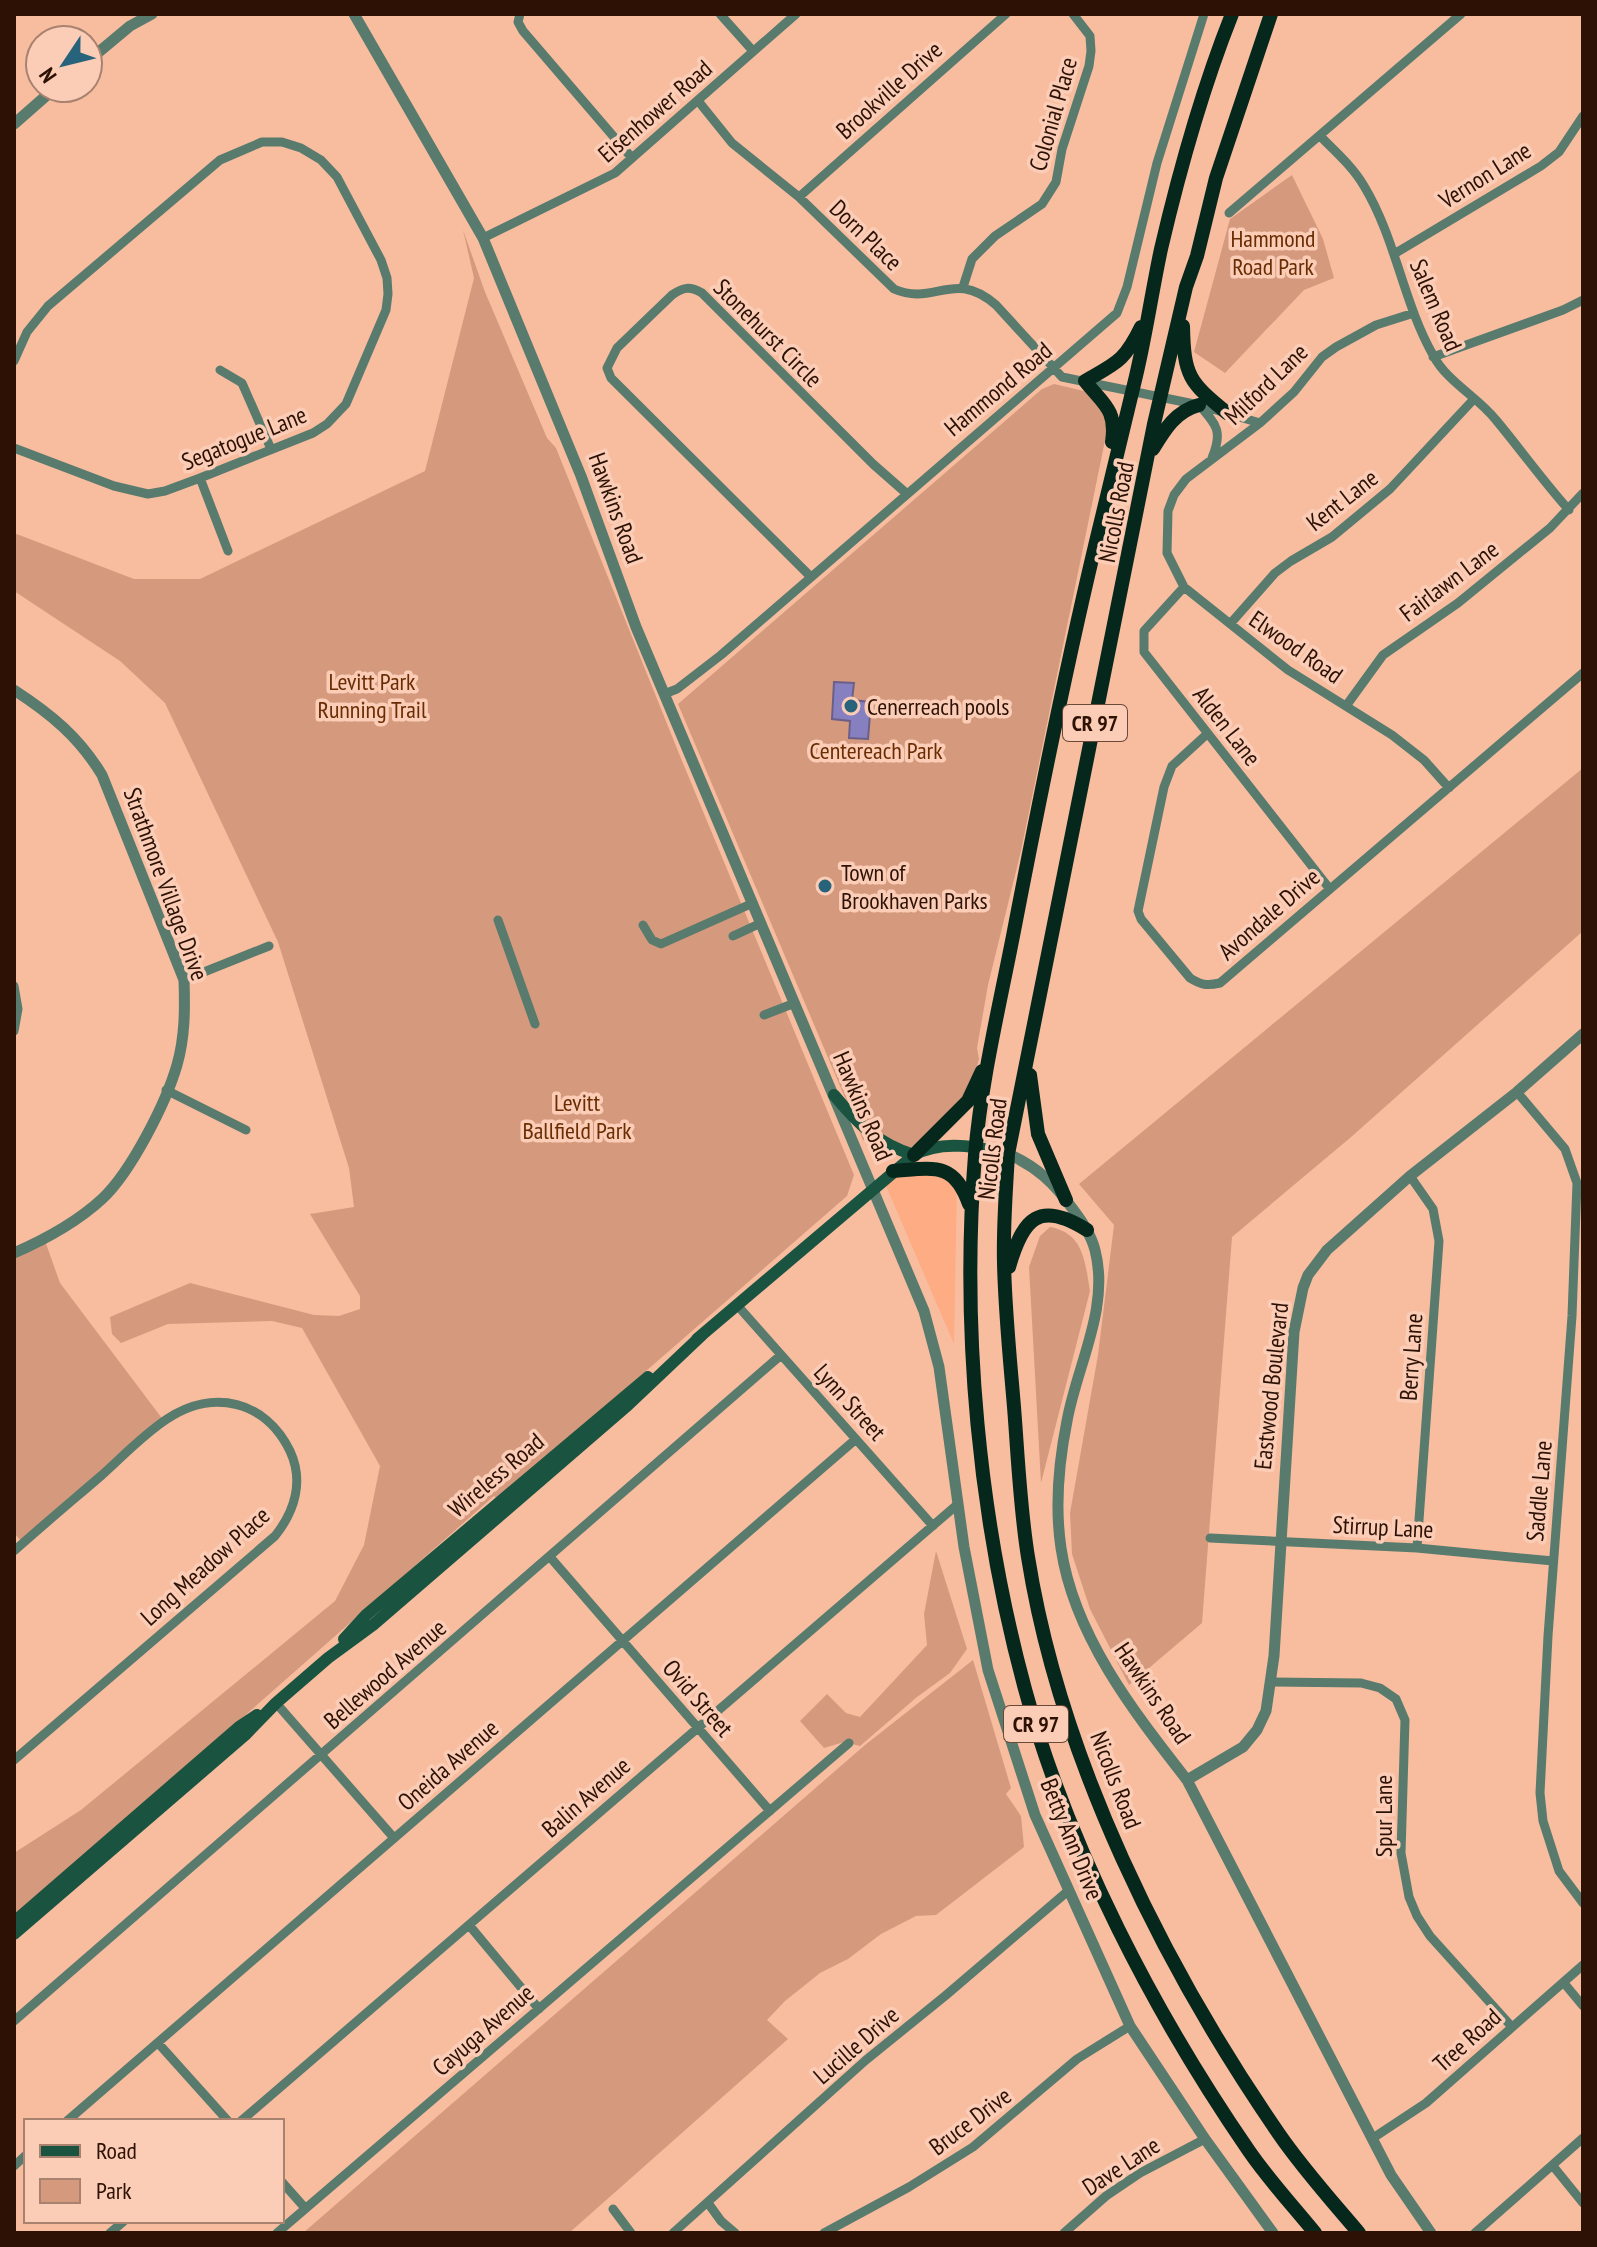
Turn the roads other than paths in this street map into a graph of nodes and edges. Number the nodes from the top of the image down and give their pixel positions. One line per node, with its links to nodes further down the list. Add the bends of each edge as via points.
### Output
1 (152, 14): 12 (street)
2 (354, 14): 22 (street, Hawkins Road)
3 (520, 14): 19 (street, via 523,31)
4 (720, 14): 13 (street)
5 (796, 14): 13 (street, Eisenhower Road)
6 (1006, 14): 20 (street, Brookville Drive)
7 (1073, 14): 24 (street, Colonial Place, via 1090,36 1091,51 1056,182 1042,204 972,259)
8 (1204, 14): 31 (street, Hammond Road, via 1117,313)
9 (1232, 14): 27 (highway, Nicolls Road / CR 97, via 1201,104)
10 (1271, 14): 25 (highway, Nicolls Road / CR 97, via 1216,178)
11 (1461, 14): 18 (street)
12 (104, 48)
13 (753, 51): 14 (street, Eisenhower Road)
14 (699, 102): 19 (street, Eisenhower Road); 20 (street, Dorn Place, via 732,143)
15 (37, 104): 17 (street)
16 (1583, 116): 23 (street, Vernon Lane, via 1559,152 1541,166)
17 (14, 124)
18 (1320, 136): 21 (street); 23 (street, Salem Road, via 1363,184)
19 (632, 158): 22 (street, Eisenhower Road, via 603,181)
20 (799, 197): 24 (street, Dorn Place, via 894,289 924,295)
21 (1229, 213)
22 (483, 238): 56 (street, Hawkins Road)
23 (1394, 254): 28 (street, Salem Road)
24 (963, 287): 31 (street, via 985,295)
25 (1183, 299): 35 (highway, Nicolls Road / CR 97); 38 (highway, via 1188,373)
26 (1583, 300): 29 (street)
27 (1149, 310): 33 (highway, via 1126,354); 34 (highway, Nicolls Road / CR 97)
28 (1414, 313): 29 (street, Salem Road); 39 (street, Milford Lane, via 1376,325 1336,347)
29 (1433, 357): 36 (street, Salem Road)
30 (14, 361): 41 (street, Segatogue Lane, via 27,332 48,306 220,160 262,142 292,144 321,160 337,177 381,260 388,294 346,404 313,433)
31 (1053, 368): 33 (street, via 1062,377); 46 (street, Hammond Road)
32 (220, 370): 41 (street, via 242,383)
33 (1085, 381): 34 (street); 45 (highway, via 1112,417)
34 (1132, 391): 35 (street); 45 (highway, Nicolls Road / CR 97)
35 (1161, 396): 37 (street); 42 (highway, Nicolls Road / CR 97)
36 (1473, 400): 48 (street, Salem Road, via 1496,420); 53 (street, Kent Lane, via 1390,489 1332,537 1275,573)
37 (1199, 405): 38 (street); 42 (highway, via 1173,419); 43 (street, via 1218,430)
38 (1227, 413): 39 (street)
39 (1260, 423): 43 (street, Milford Lane)
40 (14, 448): 44 (street, Segatogue Lane, via 148,494)
41 (271, 449): 44 (street, Segatogue Lane)
42 (1149, 456): 74 (highway, Nicolls Road / CR 97)
43 (1211, 461): 49 (street, Milford Lane, via 1186,479)
44 (200, 478): 50 (street)
45 (1110, 482): 75 (highway, Nicolls Road / CR 97)
46 (906, 493): 51 (street, Hammond Road); 51 (street, Stonehurst Circle, via 702,293 682,288 672,295 617,348 607,368 611,378)
47 (1583, 493): 48 (street, Fairlawn Lane)
48 (1569, 510): 57 (street, Fairlawn Lane, via 1458,603 1383,655)
49 (1168, 511): 52 (street, Elwood Road, via 1167,553)
50 (228, 551)
51 (810, 576): 56 (street, Hammond Road, via 714,660)
52 (1184, 587): 53 (street, Elwood Road); 58 (street, Alden Lane, via 1144,631 1144,652)
53 (1230, 624): 57 (street, Elwood Road, via 1288,670)
54 (1583, 673): 59 (street, Avondale Drive)
55 (14, 690): 67 (street, Strathmore Village Drive, via 60,722 89,754)
56 (664, 694): 61 (street, Hawkins Road)
57 (1346, 706): 59 (street, Elwood Road, via 1408,747)
58 (1207, 734): 60 (street, Alden Lane); 60 (street, Avondale Drive, via 1172,766 1164,787 1138,911 1141,919 1190,978 1209,985 1220,983)
59 (1449, 788): 60 (street, Avondale Drive)
60 (1329, 888)
61 (753, 903): 63 (street, Hawkins Road); 64 (street, via 661,944)
62 (498, 920): 71 (street)
63 (761, 923): 65 (street); 69 (street, Hawkins Road)
64 (643, 925)
65 (733, 936)
66 (269, 946): 67 (street)
67 (184, 980): 76 (street, Strathmore Village Drive, via 182,1037)
68 (14, 986): 72 (street)
69 (795, 1003): 70 (street); 78 (street, Hawkins Road)
70 (764, 1015)
71 (535, 1024)
72 (14, 1031)
73 (1583, 1034): 77 (street, Eastwood Boulevard)
74 (1030, 1050): 81 (highway, Nicolls Road / CR 97); 86 (highway, via 1038,1134)
75 (989, 1056): 80 (highway, Nicolls Road / CR 97); 82 (highway, via 968,1101)
76 (166, 1090): 79 (street); 89 (street, Strathmore Village Drive, via 140,1148 112,1188 70,1225)
77 (1517, 1092): 84 (street, Eastwood Boulevard); 101 (street, Saddle Lane, via 1565,1149 1577,1183)
78 (834, 1095): 82 (main road, via 870,1134); 85 (street, Hawkins Road)
79 (246, 1130)
80 (975, 1147): 81 (main road, Hawkins Road); 82 (main road, Hawkins Road, via 931,1148); 87 (highway, Nicolls Road / CR 97)
81 (1008, 1154): 86 (street, Hawkins Road, via 1053,1182); 90 (highway, Nicolls Road / CR 97)
82 (914, 1155): 83 (main road, Hawkins Road)
83 (893, 1171): 85 (main road, Hawkins Road); 87 (highway, via 947,1171 964,1188)
84 (1410, 1176): 97 (street, Eastwood Boulevard, via 1327,1250 1303,1288 1294,1332); 98 (street, Berry Lane, via 1433,1209 1439,1241)
85 (873, 1188): 91 (main road, Wireless Road); 94 (street, Betty Ann Drive, via 934,1343)
86 (1066, 1200): 88 (street, Hawkins Road)
87 (971, 1210): 144 (highway, Nicolls Road / CR 97, via 981,1450 998,1576 1026,1693 1089,1864 1152,1995 1251,2154)
88 (1087, 1230): 90 (highway, via 1055,1214 1032,1221 1018,1237); 109 (street, Hawkins Road, via 1098,1263 1096,1317 1066,1421 1061,1548 1069,1584 1102,1658)
89 (14, 1253)
90 (1005, 1283): 145 (highway, Nicolls Road / CR 97, via 1028,1558 1055,1675 1080,1753 1167,1951 1217,2038 1280,2137)
91 (737, 1305): 92 (street, Lynn Street); 104 (main road, Wireless Road, via 373,1625)
92 (781, 1355): 93 (street, Lynn Street); 100 (street, Bellewood Avenue)
93 (856, 1439): 95 (street, Lynn Street); 102 (street, Oneida Avenue)
94 (958, 1504): 95 (street, Balin Avenue); 112 (street, Betty Ann Drive, via 996,1697 1035,1815)
95 (933, 1526): 105 (street, Balin Avenue)
96 (1210, 1538): 97 (street, Stirrup Lane)
97 (1282, 1542): 98 (street, Stirrup Lane); 103 (street, Eastwood Boulevard)
98 (1417, 1548): 101 (street, Stirrup Lane)
99 (14, 1551): 108 (street, Long Meadow Place, via 164,1421 201,1404 235,1404 263,1416 293,1458 296,1496 275,1536)
100 (550, 1557): 102 (street, Ovid Street); 107 (street, Bellewood Avenue)
101 (1553, 1561): 113 (street, Saddle Lane, via 1541,1806 1559,1871)
102 (623, 1642): 105 (street, Ovid Street); 111 (street, Oneida Avenue)
103 (1272, 1682): 109 (street, Eastwood Boulevard, via 1251,1738); 123 (street, Spur Lane, via 1361,1683 1396,1699 1405,1720 1401,1853 1409,1897 1430,1936)
104 (276, 1703): 107 (street); 114 (main road, Wireless Road, via 239,1727); 116 (main road, Wireless Road)
105 (698, 1728): 110 (street, Ovid Street); 115 (street, Balin Avenue)
106 (849, 1743): 110 (street)
107 (322, 1755): 111 (street); 121 (street, Bellewood Avenue)
108 (14, 1760)
109 (1187, 1780): 128 (street, Hawkins Road)
110 (770, 1811): 120 (street, Cayuga Avenue)
111 (394, 1838): 124 (street, Oneida Avenue)
112 (1068, 1891): 122 (street, Betty Ann Drive); 133 (street, Lucille Drive, via 866,2060)
113 (1583, 1903)
114 (14, 1922)
115 (469, 1925): 120 (street); 127 (street, Balin Avenue)
116 (14, 1934)
117 (1583, 1965): 118 (street, Tree Road)
118 (1564, 1983): 119 (street); 123 (street, Tree Road)
119 (1583, 2006)
120 (539, 2009): 135 (street, Cayuga Avenue)
121 (14, 2021)
122 (1130, 2026): 130 (street, Betty Ann Drive); 141 (street, Bruce Drive, via 1077,2059 973,2147)
123 (1512, 2027): 128 (street, Tree Road, via 1426,2103)
124 (158, 2043): 125 (street, Oneida Avenue); 126 (street)
125 (69, 2119)
126 (226, 2119)
127 (243, 2119)
128 (1373, 2138): 146 (street, Hawkins Road)
129 (1583, 2138): 131 (street)
130 (1205, 2139): 142 (street, Dave Lane, via 1140,2173); 143 (street, Betty Ann Drive)
131 (1553, 2166): 134 (street); 147 (street)
132 (284, 2184): 135 (street)
133 (708, 2203): 139 (street, Lucille Drive); 140 (street)
134 (1583, 2203)
135 (305, 2208): 137 (street, Cayuga Avenue)
136 (613, 2209): 138 (street)
137 (277, 2233)
138 (631, 2233)
139 (673, 2233)
140 (735, 2233)
141 (824, 2233)
142 (1064, 2233)
143 (1273, 2233)
144 (1315, 2233)
145 (1359, 2233)
146 (1431, 2233)
147 (1475, 2233)

